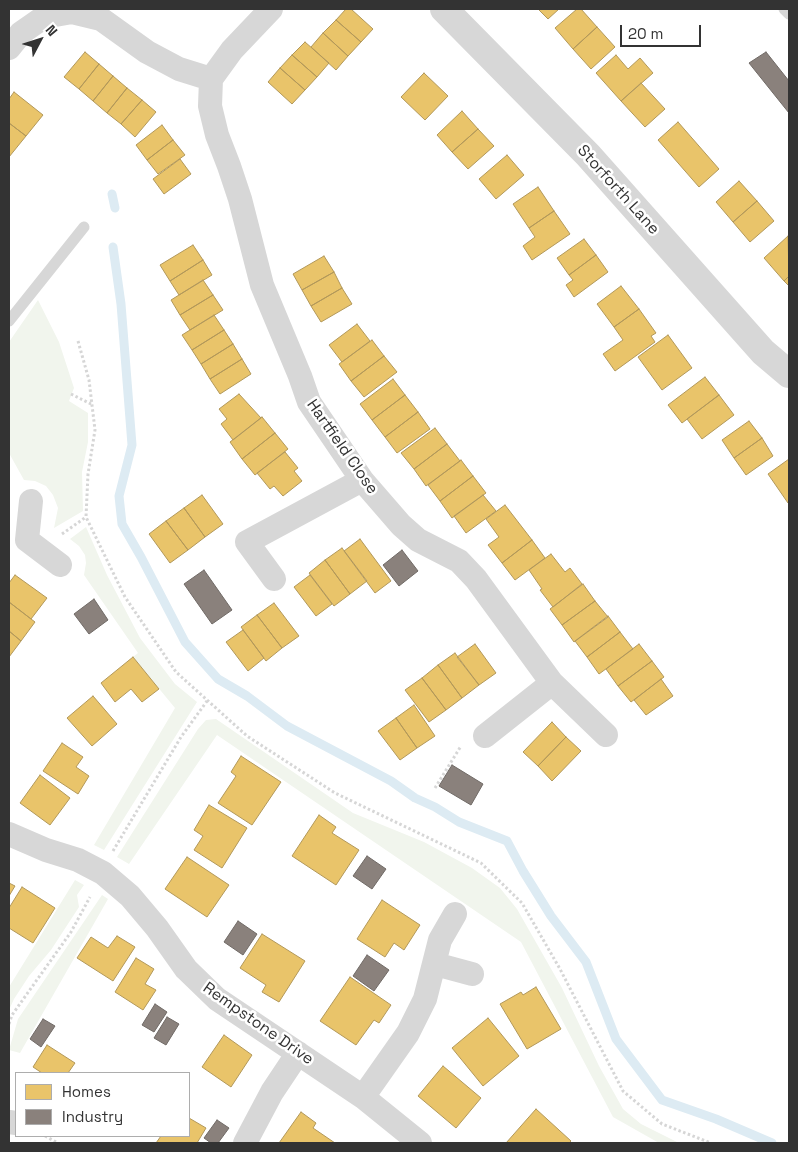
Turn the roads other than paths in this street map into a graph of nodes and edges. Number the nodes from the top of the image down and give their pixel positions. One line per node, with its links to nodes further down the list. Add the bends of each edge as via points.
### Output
1 (270, 9): 6 (street)
2 (444, 9): 9 (street, Storforth Lane, via 588,155 764,352)
3 (784, 9): 4 (lane)
4 (789, 14)
5 (9, 48): 6 (street, via 20,33 44,17 72,12 101,19 147,52 179,69)
6 (211, 78): 10 (street, Hartfield Close, via 210,106 217,136 240,199 262,285 309,402)
7 (84, 227): 8 (lane)
8 (9, 321)
9 (789, 374)
10 (362, 480): 14 (street, via 247,542); 15 (street, Hartfield Close, via 418,540 459,561 476,578)
11 (31, 501): 12 (street)
12 (18, 544): 13 (street)
13 (60, 565)
14 (274, 579)
15 (552, 683): 16 (street, Hartfield Close); 17 (street)
16 (606, 735)
17 (485, 736)
18 (9, 834): 22 (street, Rempstone Drive, via 103,873 130,896 200,984)
19 (455, 914): 20 (street, via 440,940)
20 (434, 964): 21 (street); 23 (street, via 424,999 408,1033)
21 (472, 974)
22 (298, 1053): 23 (street, Rempstone Drive); 24 (street, via 272,1092)
23 (363, 1097): 25 (street, Rempstone Drive)
24 (245, 1143)
25 (420, 1143)

